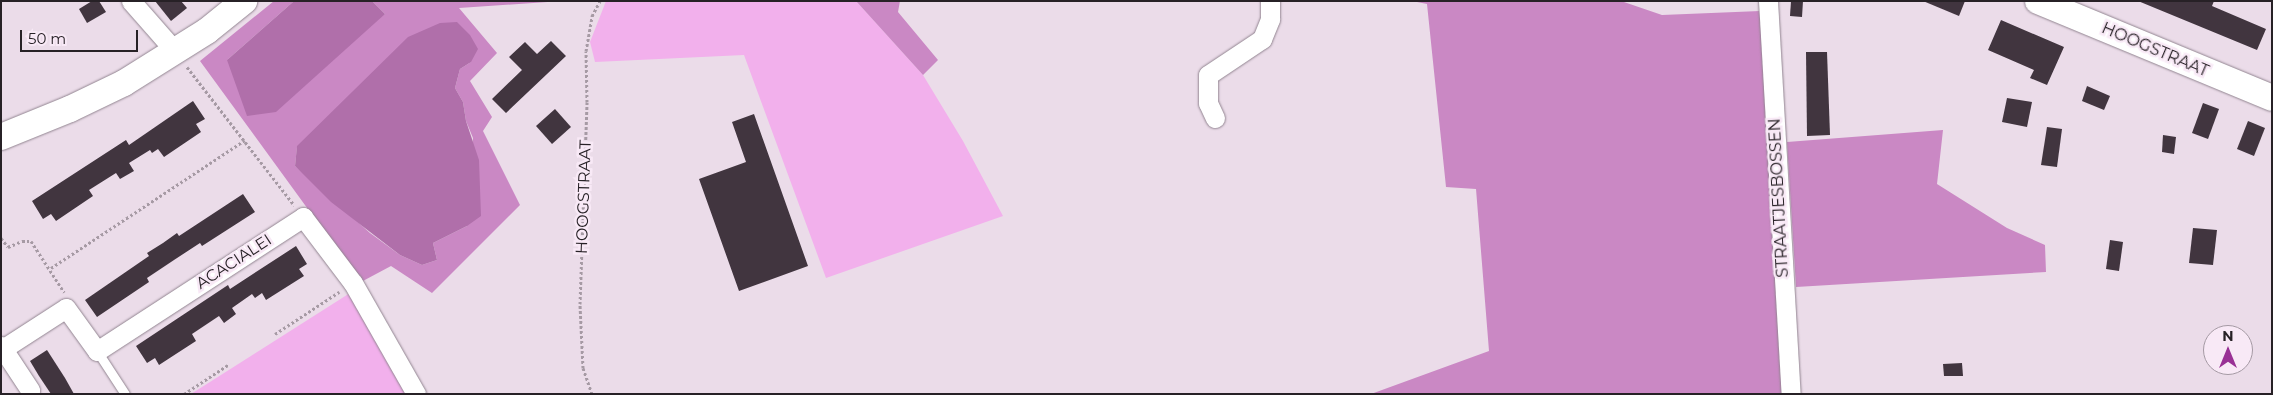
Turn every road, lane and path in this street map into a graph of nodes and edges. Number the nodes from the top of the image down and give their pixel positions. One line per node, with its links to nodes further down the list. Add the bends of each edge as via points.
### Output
1 (131, 1): 7 (street)
2 (244, 1): 7 (main road, via 207,31)
3 (600, 1): 25 (path, HOOGSTRAAT, via 592,16 586,51 580,304 583,368)
4 (1270, 1): 9 (street, via 1270,19 1262,38 1208,75 1208,103)
5 (1768, 1): 26 (street, STRAATJESBOSSEN)
6 (2038, 1): 8 (main road, HOOGSTRAAT)
7 (175, 51): 10 (main road, via 70,109); 11 (path)
8 (2272, 98)
9 (1215, 118)
10 (1, 137)
11 (245, 140): 12 (path); 14 (path)
12 (303, 217): 15 (street); 19 (street, ACACIALEI)
13 (1, 238): 14 (path, via 8,247 31,241)
14 (51, 268): 16 (path, via 64,290)
15 (353, 283): 17 (path); 24 (street)
16 (66, 308): 18 (street); 19 (street)
17 (275, 334)
18 (2, 348): 21 (street)
19 (97, 351): 22 (lane)
20 (228, 365): 23 (path)
21 (32, 392)
22 (125, 394)
23 (184, 394)
24 (416, 394)
25 (592, 394)
26 (1791, 394)

